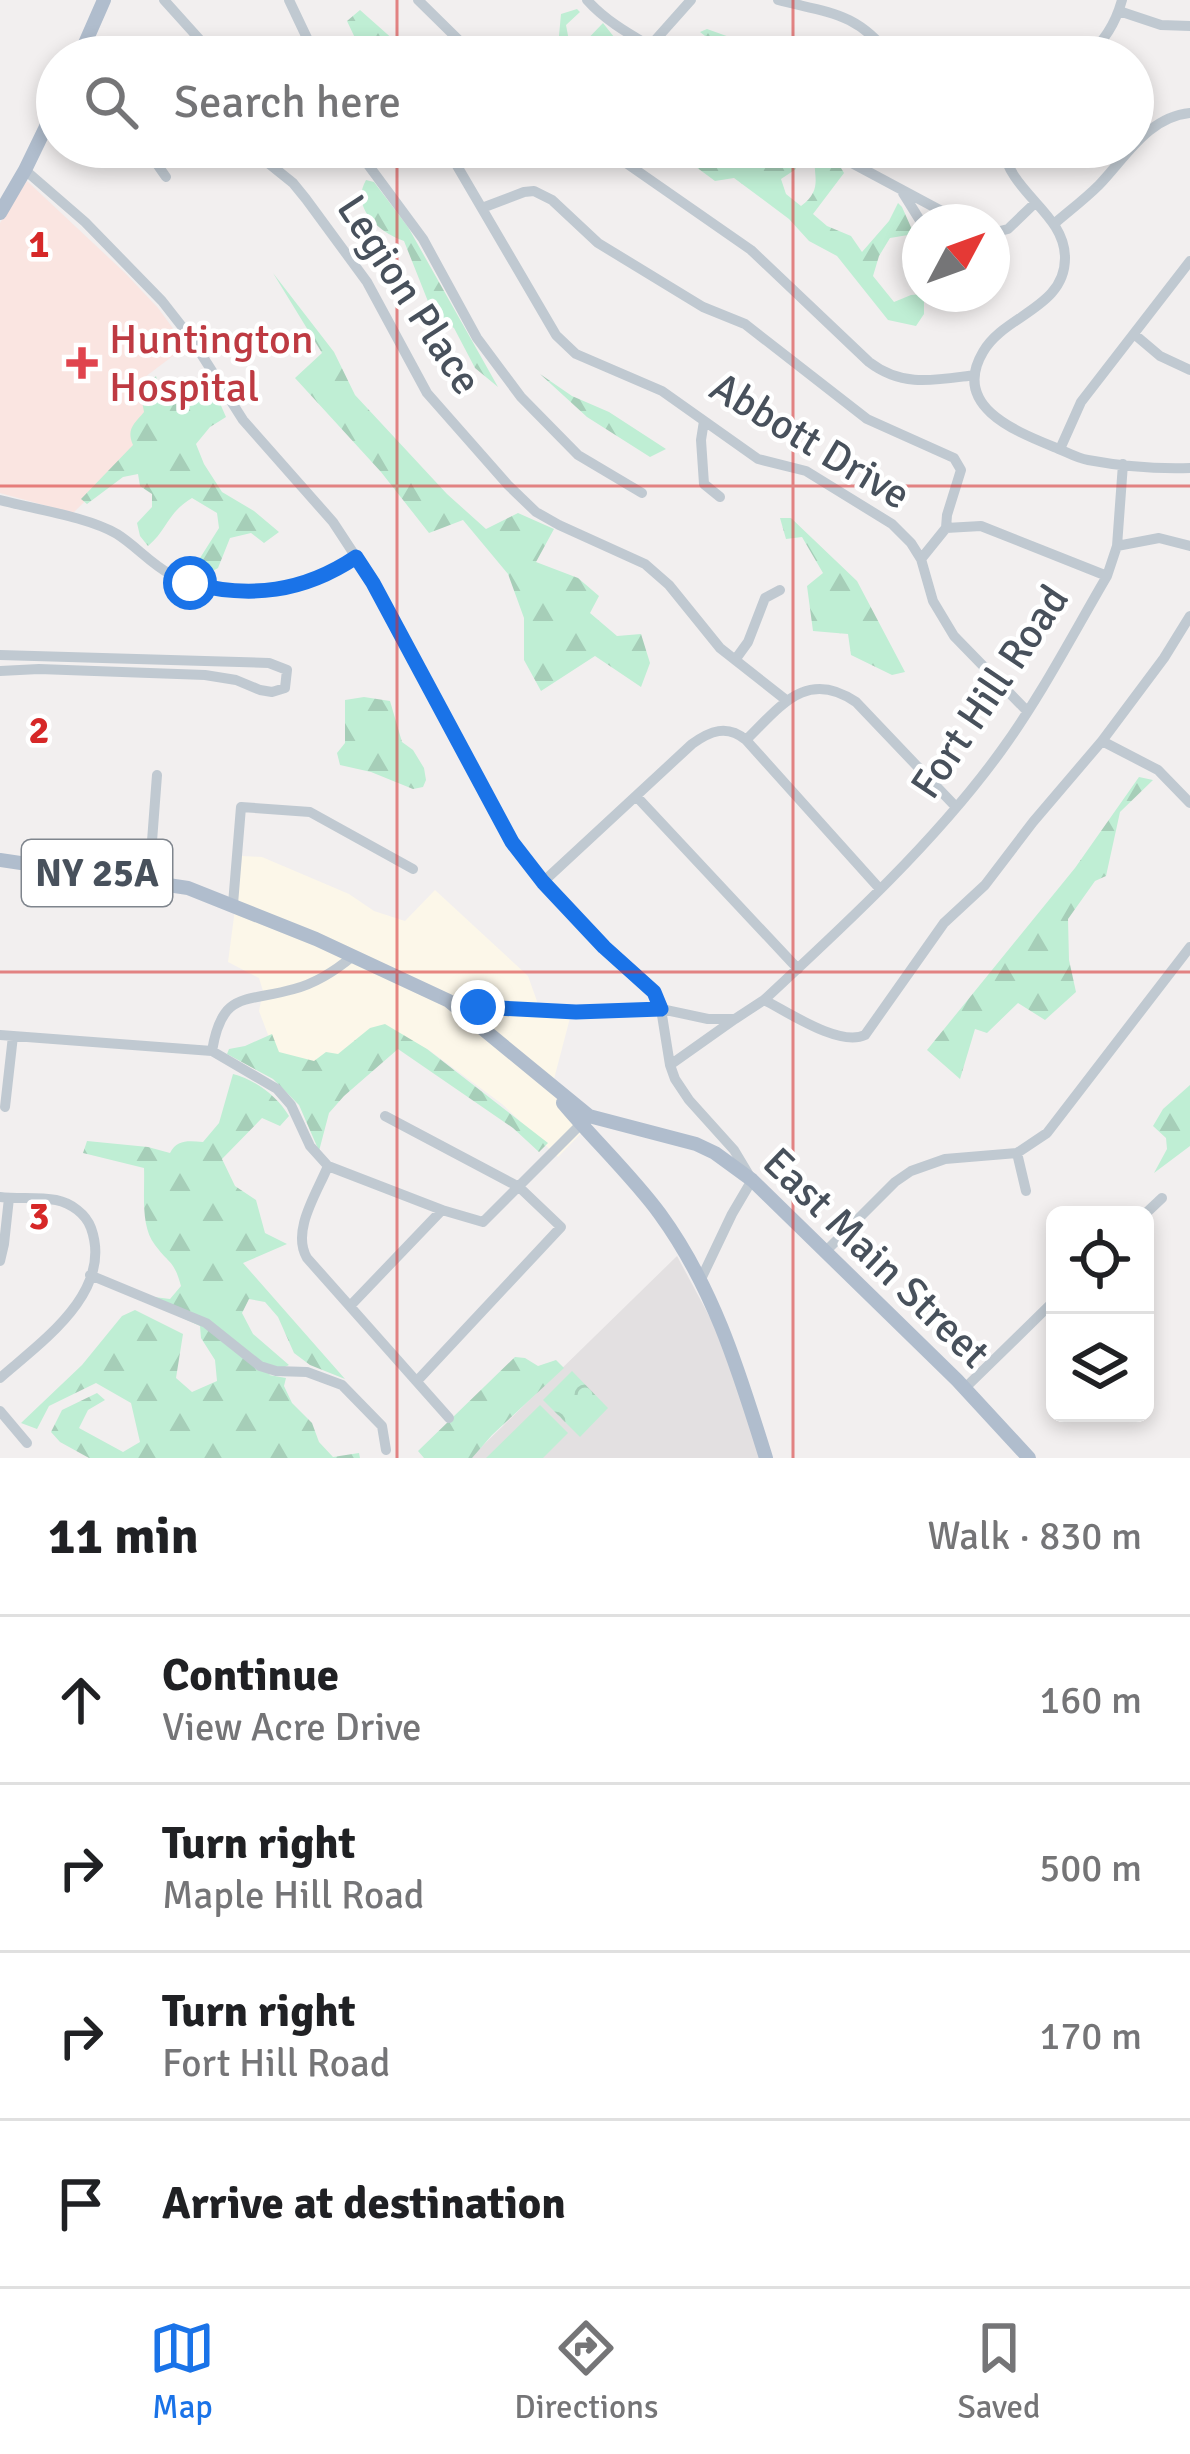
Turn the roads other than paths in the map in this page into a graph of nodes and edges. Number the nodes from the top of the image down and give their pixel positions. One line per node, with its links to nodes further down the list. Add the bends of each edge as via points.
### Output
1 (104, 0): 10 (main road)
2 (164, 0): 11 (street)
3 (289, 0): 12 (street)
4 (418, 0): 13 (street)
5 (587, 0): 14 (street)
6 (691, 0): 15 (street)
7 (778, 0): 16 (street, via 846,17)
8 (1121, 6): 9 (street, via 1152,23); 17 (street)
9 (1190, 26)
10 (88, 36)
11 (196, 36)
12 (306, 36)
13 (455, 36)
14 (635, 36)
15 (659, 36)
16 (876, 36)
17 (1104, 36)
18 (1190, 113): 19 (street)
19 (1154, 126)
20 (36, 149): 29 (main road)
21 (160, 168): 30 (street)
22 (274, 168): 59 (street, Legion Place, via 368,282 427,393 508,485 559,526 645,564)
23 (371, 168): 47 (street, via 521,397 578,454)
24 (458, 168): 35 (street, Abbott Drive)
25 (633, 168): 42 (street, via 751,250 885,373 923,382)
26 (861, 168): 31 (street)
27 (1009, 168): 34 (street)
28 (1114, 168): 37 (street)
29 (26, 170): 36 (main road); 53 (street, via 161,301 243,420)
30 (166, 177)
31 (902, 190): 32 (street); 33 (street)
32 (910, 204)
33 (928, 204)
34 (1034, 204): 37 (street); 38 (street)
35 (482, 208): 43 (street, Abbott Drive, via 565,345 662,391); 50 (street, via 534,191 552,200 598,243 745,324 867,419 954,458 961,470)
36 (0, 213)
37 (1054, 224): 42 (street, via 1063,241 1061,279 985,348)
38 (1010, 227)
39 (1190, 261): 40 (street)
40 (1134, 334): 41 (street); 44 (street, via 1081,402)
41 (1190, 370)
42 (975, 375): 44 (street, via 998,422)
43 (704, 421): 48 (street, via 704,484); 54 (street, Abbott Drive, via 758,459 806,471 846,493 892,524)
44 (1060, 449): 45 (street)
45 (1123, 464): 46 (street); 51 (street, Fort Hill Road)
46 (1190, 468)
47 (641, 493)
48 (721, 497)
49 (0, 500): 53 (street, via 100,526 167,573 214,590 295,587)
50 (946, 528): 54 (street); 55 (street, via 981,526)
51 (1117, 546): 52 (street, via 1159,538); 55 (street, Fort Hill Road)
52 (1190, 546)
53 (356, 557): 74 (street, via 512,842)
54 (921, 559): 64 (street, Abbott Drive, via 954,636)
55 (1107, 576): 64 (street, Fort Hill Road)
56 (780, 590): 59 (street, via 765,598)
57 (1190, 616): 66 (street)
58 (0, 655): 60 (street)
59 (735, 659): 63 (street, Legion Place)
60 (30, 663): 61 (street); 62 (street)
61 (170, 668): 61 (street, via 272,692 288,679 287,670 269,663)
62 (0, 671)
63 (786, 700): 65 (street); 70 (street, via 816,688 847,696)
64 (1027, 710): 70 (street, Fort Hill Road)
65 (746, 740): 68 (street, via 725,730 703,736); 75 (street)
66 (1102, 741): 69 (street, via 1158,770); 80 (street, via 985,885 944,923 865,1035 847,1039)
67 (157, 776): 73 (street)
68 (636, 796): 74 (street); 79 (street)
69 (1190, 802)
70 (956, 807): 75 (street, Fort Hill Road)
71 (0, 860): 73 (main road, East Main Street / NY 25A)
72 (413, 868): 76 (street, via 310,812 241,807)
73 (149, 881): 76 (main road, East Main Street / NY 25A)
74 (543, 882): 82 (street, via 654,992)
75 (879, 888): 79 (street, Fort Hill Road)
76 (233, 904): 78 (main road, East Main Street / NY 25A)
77 (1190, 947): 90 (street, via 1047,1133)
78 (353, 956): 81 (main road, East Main Street / NY 25A); 85 (street, via 312,983 238,1001 216,1025)
79 (798, 969): 80 (street, Fort Hill Road)
80 (764, 1000): 83 (street, Fort Hill Road)
81 (461, 1009): 82 (street); 89 (main road, East Main Street / NY 25A)
82 (661, 1009): 83 (street); 86 (street)
83 (735, 1018): 86 (street, Fort Hill Road)
84 (6, 1035): 85 (street); 87 (street)
85 (212, 1051): 91 (street, via 277,1089)
86 (670, 1065): 92 (street)
87 (5, 1107)
88 (385, 1116): 93 (street)
89 (585, 1120): 92 (main road, East Main Street, via 696,1144); 93 (street); 102 (main road)
90 (1017, 1154): 94 (street); 99 (street, via 945,1159 911,1171)
91 (328, 1166): 98 (street); 103 (street, via 299,1245)
92 (752, 1180): 99 (main road, East Main Street); 102 (street)
93 (519, 1187): 98 (street, via 483,1222); 106 (street, via 561,1227)
94 (1026, 1191)
95 (4, 1198): 100 (street); 101 (street, via 57,1200 88,1220)
96 (1162, 1198): 97 (street)
97 (1154, 1206)
98 (442, 1210): 103 (street)
99 (825, 1252): 107 (main road, East Main Street)
100 (0, 1261)
101 (90, 1275): 105 (street, via 75,1308); 111 (street, via 206,1323 260,1366 342,1384 382,1426)
102 (701, 1279): 112 (main road)
103 (351, 1305): 106 (street)
104 (1046, 1309): 107 (street)
105 (0, 1378)
106 (417, 1381): 109 (street)
107 (964, 1388): 113 (main road, East Main Street)
108 (0, 1411): 110 (street)
109 (449, 1418)
110 (27, 1443)
111 (386, 1450)
112 (766, 1458)
113 (1029, 1458)

